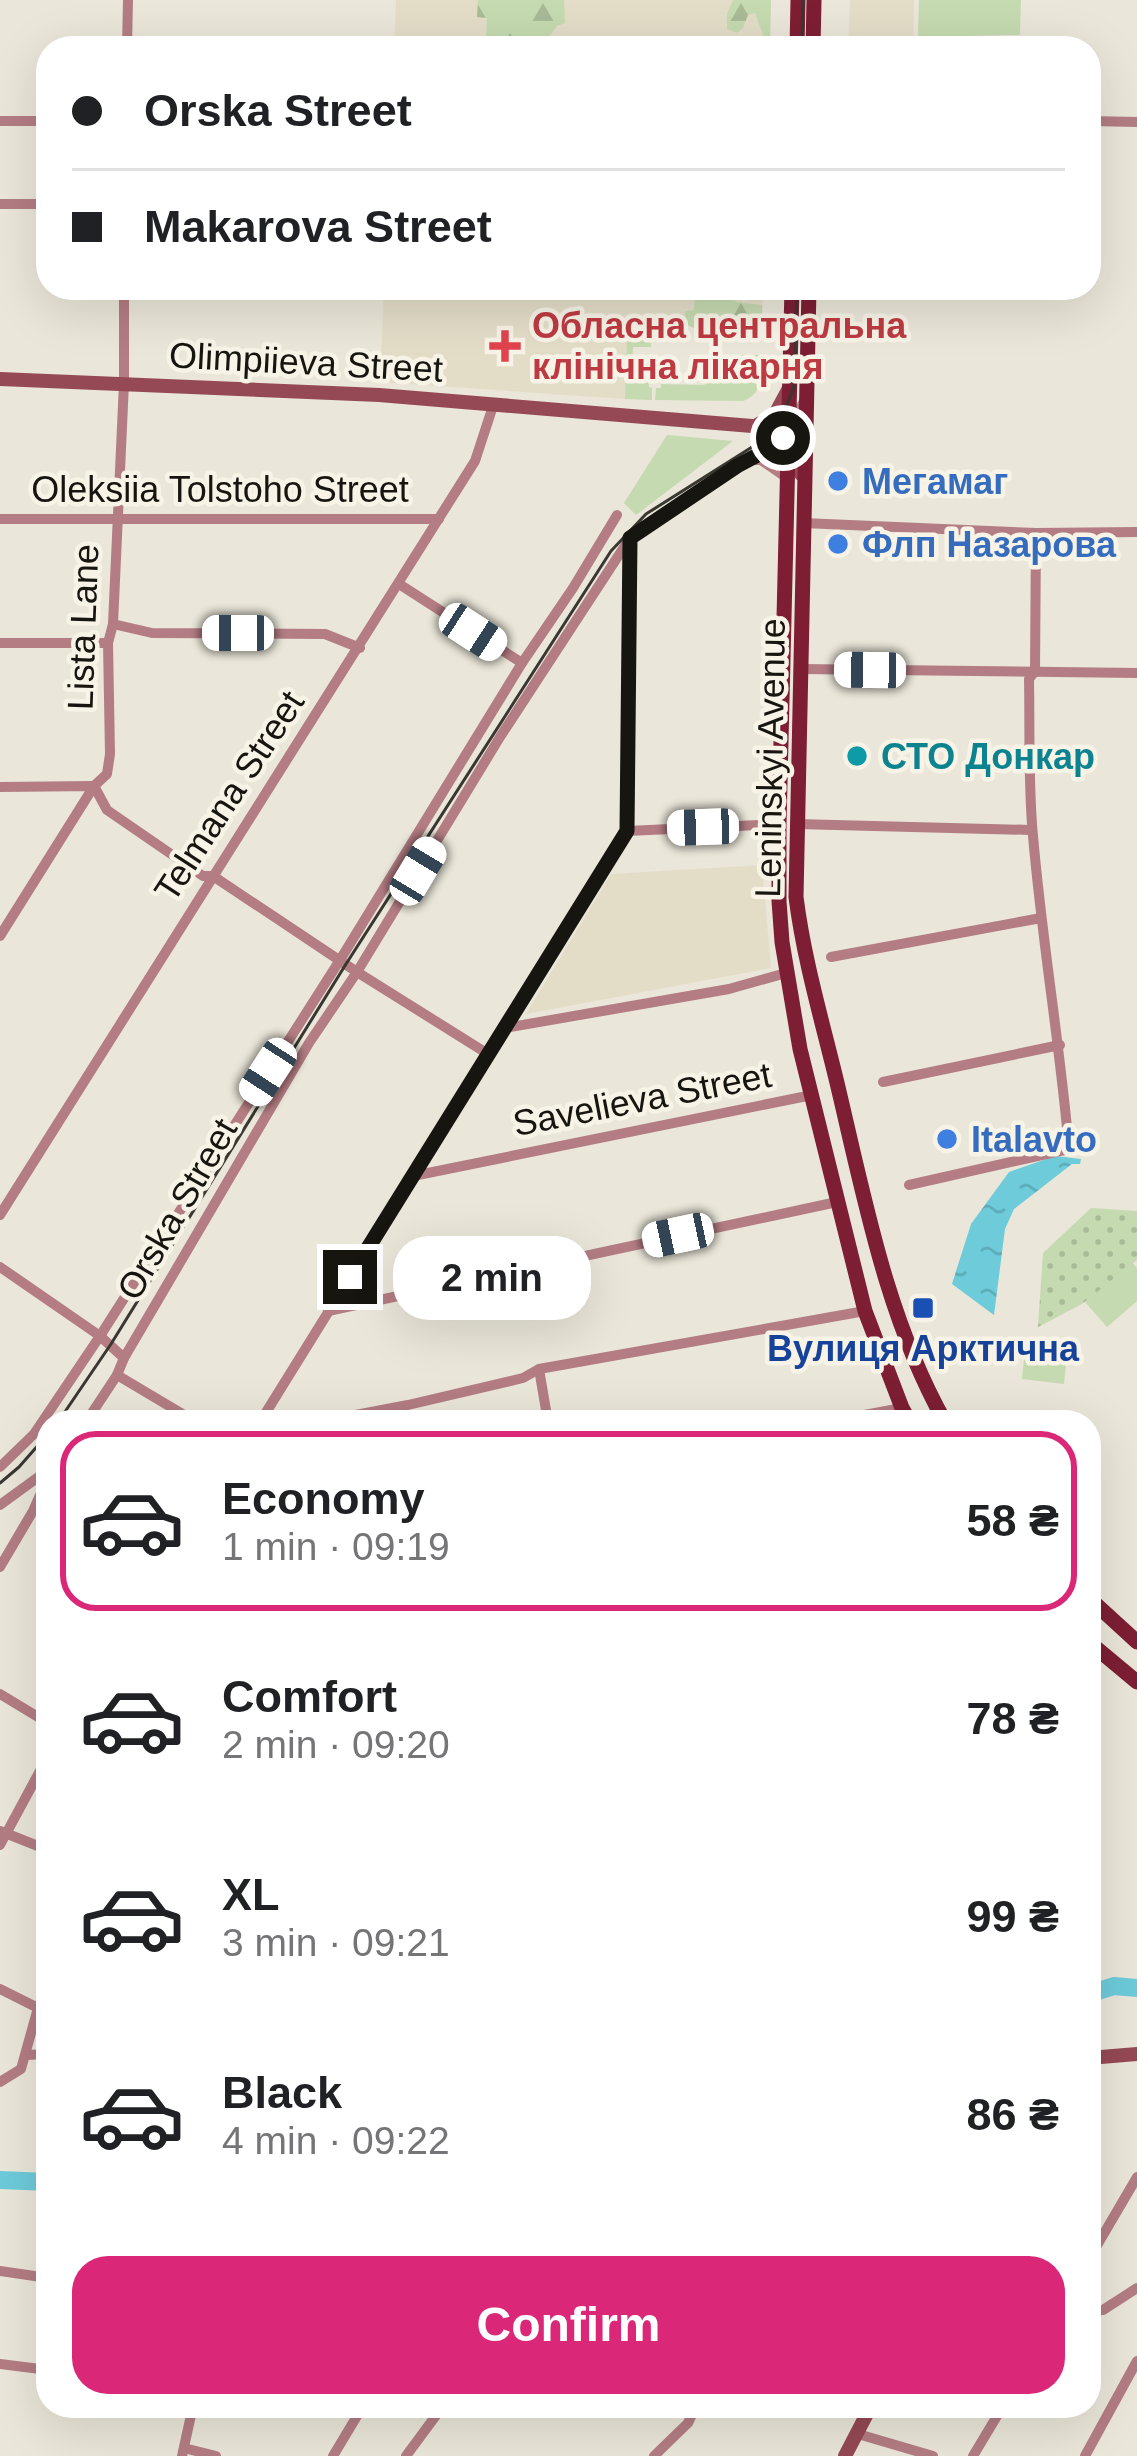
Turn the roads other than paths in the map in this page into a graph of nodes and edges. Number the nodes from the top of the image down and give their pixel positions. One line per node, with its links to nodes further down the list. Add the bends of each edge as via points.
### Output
1 (128, 0): 4 (street)
2 (798, 0): 5 (main road)
3 (814, 0): 6 (main road)
4 (127, 36)
5 (797, 36)
6 (813, 36)
7 (0, 121): 8 (street)
8 (36, 121)
9 (1101, 121): 10 (street)
10 (1137, 122)
11 (0, 204): 12 (street)
12 (36, 204)
13 (124, 300): 18 (street, Lista Lane)
14 (792, 300): 19 (main road, Leninskyi Avenue)
15 (809, 300): 16 (main road, Leninskyi Avenue)
16 (807, 375): 22 (street); 24 (main road, Leninskyi Avenue)
17 (0, 379): 18 (main road, Olimpiieva Street)
18 (124, 382): 20 (main road, Olimpiieva Street); 26 (street, Lista Lane)
19 (789, 387): 21 (main road, via 774,416); 22 (main road, Leninskyi Avenue)
20 (494, 403): 21 (main road, Olimpiieva Street); 28 (street, Telmana Street, via 475,461)
21 (752, 426): 22 (main road)
22 (785, 439): 23 (street, Orska Street); 24 (main road, Leninskyi Avenue)
23 (747, 460): 24 (street, via 761,460); 32 (street, Orska Street)
24 (796, 484): 29 (main road, Leninskyi Avenue); 44 (main road, Leninskyi Avenue)
25 (617, 514): 38 (street)
26 (117, 518): 27 (street, Oleksiia Tolstoho Street); 28 (street, Oleksiia Tolstoho Street); 34 (street, Lista Lane)
27 (0, 519)
28 (439, 520): 33 (street, Telmana Street)
29 (803, 523): 30 (street); 39 (main road, Leninskyi Avenue)
30 (1036, 532): 31 (street); 40 (street)
31 (1137, 532)
32 (630, 538): 46 (street); 52 (street, Orska Street)
33 (399, 584): 37 (street, Telmana Street); 38 (street)
34 (113, 624): 36 (street, Lista Lane); 37 (street, via 152,633 325,634)
35 (0, 643): 36 (street)
36 (108, 643): 42 (street, Lista Lane, via 110,754 107,774)
37 (360, 648): 47 (street, Telmana Street)
38 (522, 663): 51 (street)
39 (800, 669): 40 (street); 44 (main road, Leninskyi Avenue)
40 (1035, 671): 41 (street); 45 (street)
41 (1137, 673)
42 (94, 786): 43 (street); 47 (street, via 107,810); 49 (street, Lista Lane)
43 (0, 787)
44 (788, 824): 45 (street); 46 (street); 53 (main road, Leninskyi Avenue, via 779,902); 63 (main road, Leninskyi Avenue, via 800,925)
45 (1032, 830): 48 (street)
46 (627, 831): 54 (street)
47 (213, 876): 51 (street); 62 (street, Telmana Street)
48 (1041, 919): 50 (street); 55 (street)
49 (0, 936)
50 (831, 957)
51 (340, 960): 52 (street); 69 (street)
52 (357, 972): 56 (street); 70 (street, Orska Street)
53 (786, 973): 54 (street); 58 (main road, Leninskyi Avenue)
54 (505, 1028): 56 (street)
55 (1060, 1045): 57 (street); 60 (street, via 1070,1149)
56 (488, 1054): 59 (street)
57 (883, 1082)
58 (812, 1095): 59 (street, Savelieva Street); 61 (main road, Leninskyi Avenue)
59 (413, 1176): 67 (street)
60 (909, 1185)
61 (839, 1210): 63 (main road, via 852,1232); 65 (main road, Leninskyi Avenue); 67 (street)
62 (0, 1215)
63 (869, 1220): 64 (main road, Leninskyi Avenue)
64 (875, 1241): 65 (main road, via 854,1239); 80 (main road, Leninskyi Avenue)
65 (850, 1251): 68 (main road, Leninskyi Avenue)
66 (0, 1267): 69 (street)
67 (328, 1311): 76 (street)
68 (865, 1311): 71 (street); 79 (main road, Leninskyi Avenue)
69 (100, 1336): 70 (street); 73 (street)
70 (124, 1358): 72 (street, Orska Street)
71 (539, 1369): 77 (street); 78 (street)
72 (117, 1375): 74 (street, Orska Street); 75 (street)
73 (50, 1410)
74 (94, 1410)
75 (176, 1410)
76 (267, 1410)
77 (386, 1410)
78 (546, 1410)
79 (904, 1410)
80 (938, 1410)
81 (36, 1431): 82 (street)
82 (0, 1467)
83 (36, 1481): 85 (street)
84 (36, 1503): 86 (street)
85 (0, 1505)
86 (0, 1567)
87 (1101, 1609): 88 (main road)
88 (1137, 1642)
89 (1101, 1657): 90 (main road)
90 (1137, 1682)
91 (0, 1694): 92 (street)
92 (36, 1716)
93 (36, 1777): 94 (street)
94 (2, 1837): 95 (street)
95 (36, 1847)
96 (0, 1989): 97 (street)
97 (36, 2007)
98 (36, 2016): 100 (street)
99 (1137, 2054): 102 (main road)
100 (26, 2055): 101 (street); 103 (street, via 21,2069)
101 (36, 2055)
102 (1101, 2057)
103 (0, 2082)
104 (1137, 2176): 105 (street)
105 (1101, 2238)
106 (0, 2271): 107 (street)
107 (36, 2276)
108 (1137, 2288): 109 (street)
109 (1101, 2310)
110 (1137, 2361): 128 (street)
111 (0, 2364): 112 (street)
112 (36, 2368)
113 (190, 2418): 120 (street)
114 (356, 2418): 122 (street)
115 (434, 2418): 123 (street)
116 (690, 2418): 124 (street)
117 (865, 2418): 119 (main road)
118 (996, 2418): 127 (street)
119 (858, 2434): 125 (main road); 126 (street)
120 (183, 2452): 121 (street)
121 (216, 2456)
122 (332, 2456)
123 (406, 2456)
124 (653, 2456)
125 (845, 2456)
126 (933, 2456)
127 (974, 2456)
128 (1085, 2456)

